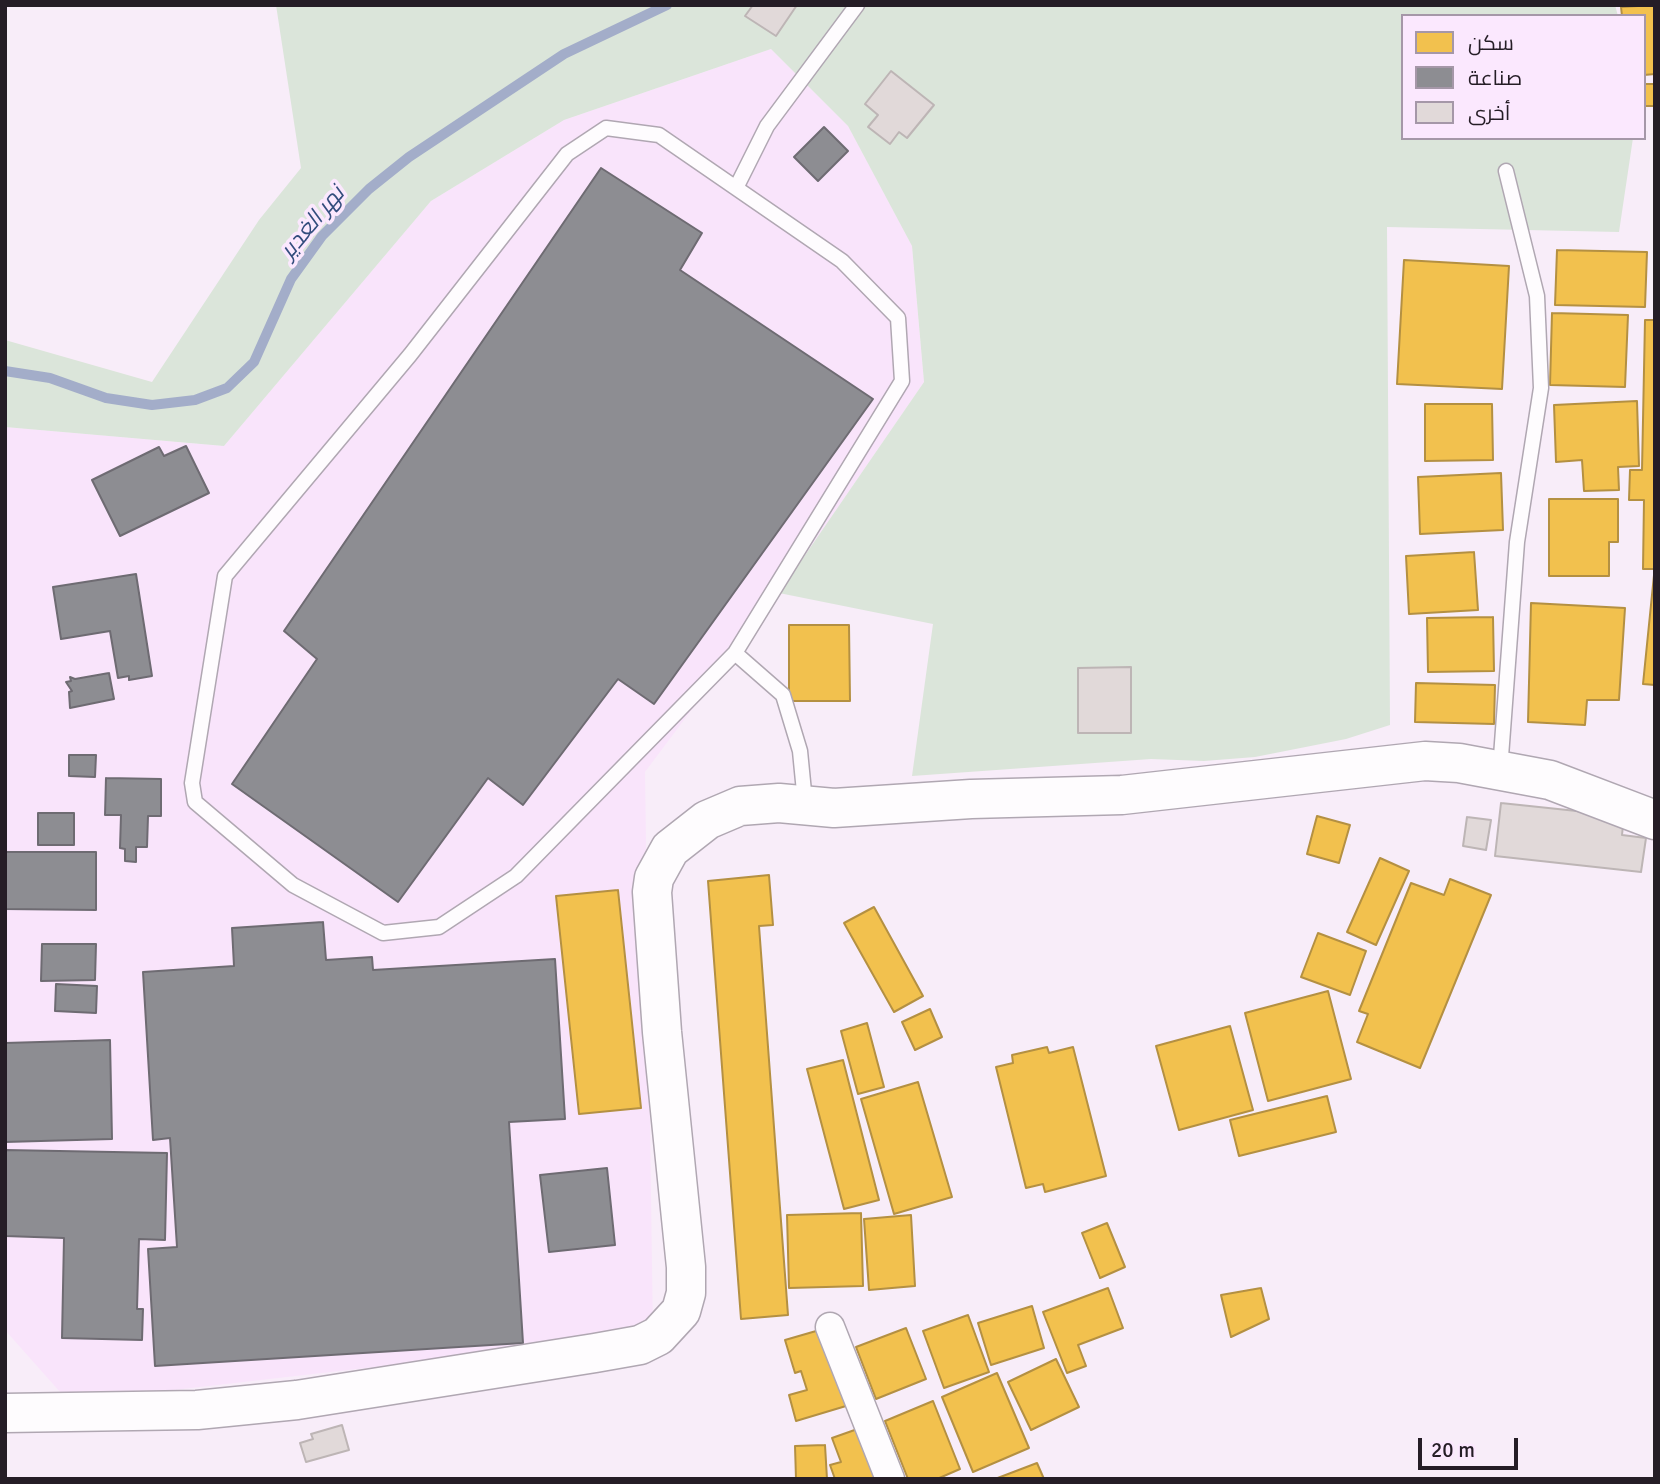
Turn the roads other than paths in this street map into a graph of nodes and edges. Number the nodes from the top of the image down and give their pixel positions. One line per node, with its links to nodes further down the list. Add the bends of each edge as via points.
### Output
1 (858, 5): 3 (lane, via 767,126)
2 (1506, 171): 5 (lane, via 1537,296 1541,388 1517,542)
3 (737, 186): 4 (lane, via 842,261 898,318 902,382); 4 (lane, via 660,135 606,128 567,153 410,355 225,576 192,783 195,802 293,885 383,933 439,928 516,876)
4 (735, 653): 6 (lane, via 783,695 800,751)
5 (1500, 772): 6 (street, via 1459,763 1392,762 1317,775 1122,795 834,808); 7 (street, via 1550,780)
6 (806, 805): 9 (street, via 740,806 707,820 670,849 654,878 662,1032 686,1267 681,1311 658,1336 618,1349 297,1400 197,1410)
7 (1655, 820)
8 (830, 1327): 10 (street)
9 (5, 1413)
10 (890, 1479)

